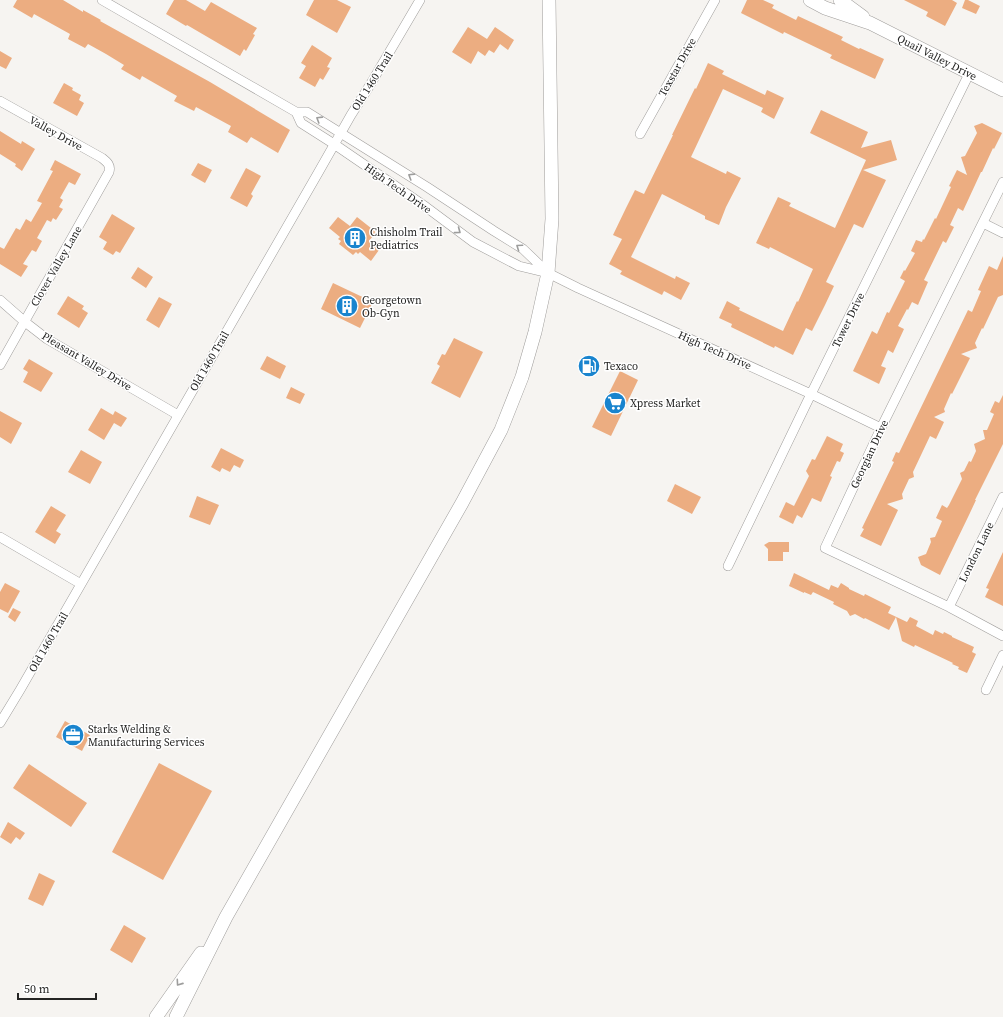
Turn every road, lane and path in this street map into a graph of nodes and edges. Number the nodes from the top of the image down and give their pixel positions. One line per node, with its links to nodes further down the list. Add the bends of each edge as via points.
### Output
1 (102, 0): 11 (street)
2 (420, 0): 12 (street, Old 1460 Trail)
3 (549, 0): 19 (main road, via 552,219)
4 (715, 0): 13 (street, Texstar Drive)
5 (810, 0): 7 (main road, Quail Valley Drive, via 825,8)
6 (840, 0): 7 (main road, Quail Valley Drive)
7 (870, 23): 8 (main road, Quail Valley Drive)
8 (969, 74): 9 (main road, Quail Valley Drive); 23 (street, Tower Drive)
9 (1003, 90)
10 (0, 101): 15 (street, Valley Drive, via 102,158)
11 (296, 112): 12 (street, High Tech Drive, one-way to 11, via 307,112); 14 (street, High Tech Drive, via 302,123)
12 (341, 133): 14 (street, Old 1460 Trail); 19 (street, High Tech Drive, one-way to 12, via 523,249)
13 (640, 134)
14 (334, 144): 19 (street, High Tech Drive, one-way to 19, via 473,242 519,266); 24 (street, Old 1460 Trail)
15 (110, 167): 21 (street, Clover Valley Lane)
16 (1003, 182): 17 (street, Georgian Drive)
17 (983, 223): 18 (street); 25 (street, Georgian Drive)
18 (1003, 233)
19 (548, 273): 23 (street, High Tech Drive); 35 (main road, via 522,377 500,430 462,503)
20 (0, 300): 21 (street, Pleasant Valley Drive)
21 (25, 322): 22 (street, Clover Valley Lane); 24 (street, Pleasant Valley Drive, via 47,339)
22 (0, 365)
23 (811, 394): 25 (street, High Tech Drive); 28 (street, Tower Drive)
24 (178, 415): 29 (street, Old 1460 Trail)
25 (881, 428): 30 (street, Georgian Drive, via 825,548)
26 (1003, 497): 30 (street, London Lane)
27 (0, 537): 29 (street)
28 (728, 566)
29 (81, 584): 34 (street, Old 1460 Trail)
30 (949, 607): 31 (street, Georgian Drive)
31 (1003, 636)
32 (1003, 655): 33 (street)
33 (986, 690)
34 (0, 723)
35 (226, 917): 36 (main road, one-way to 36); 37 (main road)
36 (156, 1017)
37 (176, 1017)

